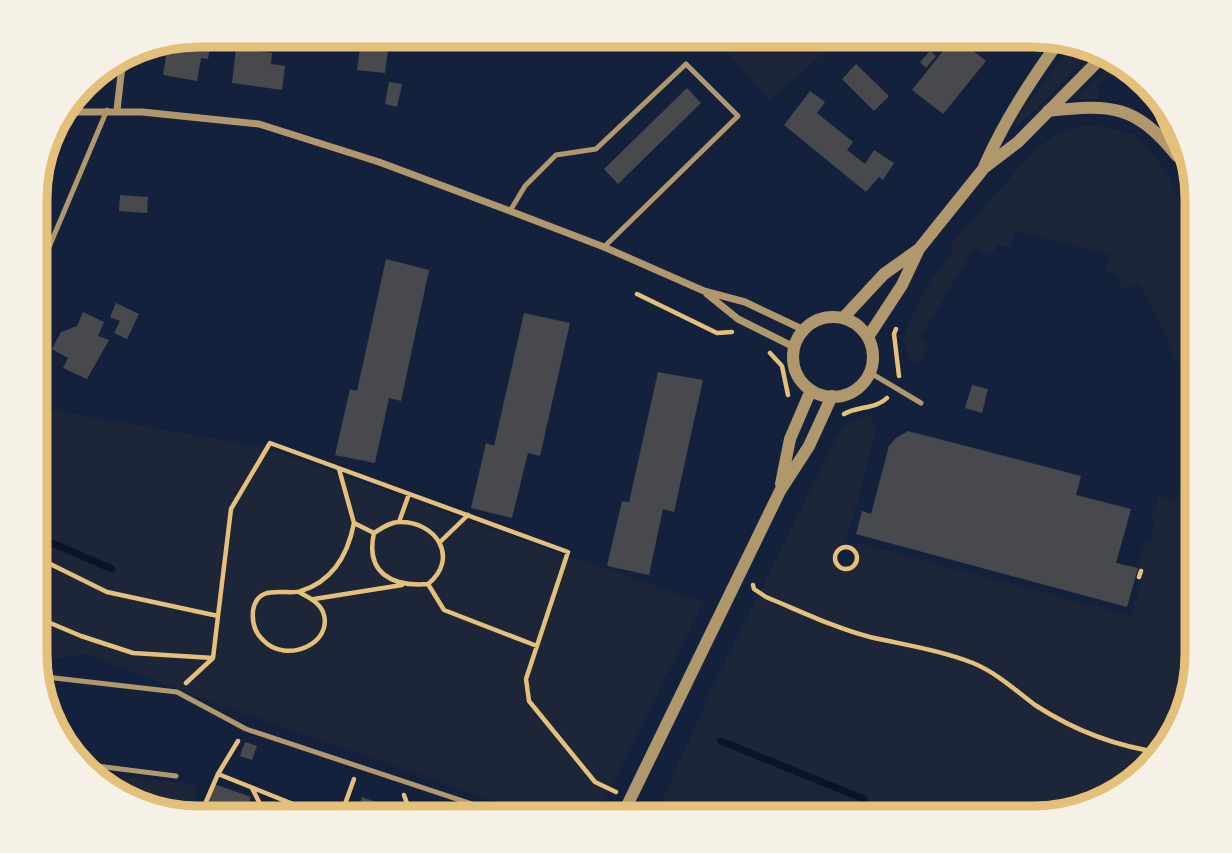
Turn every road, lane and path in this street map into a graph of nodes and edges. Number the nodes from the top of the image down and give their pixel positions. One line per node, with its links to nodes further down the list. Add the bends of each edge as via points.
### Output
1 (1053, 49): 9 (street, via 1017,101)
2 (1097, 62): 7 (street)
3 (122, 69): 5 (street)
4 (107, 110): 5 (street); 6 (street); 13 (lane)
5 (117, 110): 10 (street, via 258,124 379,162)
6 (76, 111)
7 (1048, 111): 8 (street, via 1112,108 1141,119); 9 (street)
8 (1179, 158)
9 (984, 168): 12 (street)
10 (510, 211): 11 (street); 11 (lane, via 525,186 556,155 596,149 686,64 737,116)
11 (604, 247): 14 (street)
12 (919, 249): 16 (street, via 884,274); 20 (street)
13 (47, 252)
14 (704, 292): 18 (street, via 745,302); 21 (street, via 738,319)
15 (636, 294): 19 (path, via 717,333)
16 (843, 318): 18 (street, via 818,320); 20 (street)
17 (898, 324): 24 (path, via 894,334)
18 (804, 330): 21 (street)
19 (739, 334)
20 (868, 337): 23 (street, via 873,354)
21 (794, 347): 25 (street, via 796,372)
22 (766, 350): 27 (path, via 782,366)
23 (869, 372): 26 (street, via 858,388); 28 (lane)
24 (898, 380)
25 (811, 390): 26 (street); 30 (street, via 790,439)
26 (832, 396): 30 (street, via 809,446)
27 (789, 400)
28 (920, 403)
29 (339, 468): 31 (path); 34 (path); 44 (path, via 270,443 231,509)
30 (780, 491): 63 (street)
31 (409, 494): 32 (path); 33 (path)
32 (468, 515): 36 (path); 46 (path, via 568,552)
33 (399, 522): 35 (path); 36 (path, via 420,527)
34 (354, 523): 35 (path); 42 (path, via 340,564)
35 (374, 533): 40 (path, via 372,552 380,570 396,583)
36 (440, 542): 41 (path, via 441,568)
37 (48, 563): 44 (path, via 107,592)
38 (849, 568): 38 (path, via 837,563 842,548 852,548 857,554)
39 (753, 581): 51 (path, via 754,589 766,597 851,631 976,664 1081,731 1114,744)
40 (406, 584): 41 (path); 43 (path)
41 (428, 584): 46 (path, via 444,610)
42 (299, 592): 43 (path); 43 (path, via 264,594 254,607 257,635 268,646 282,653 298,651 321,635 323,612)
43 (313, 599)
44 (218, 616): 47 (path)
45 (48, 622): 47 (path, via 133,653)
46 (537, 646): 57 (path, via 526,679 529,701 594,782)
47 (213, 658): 49 (path)
48 (49, 677): 49 (lane)
49 (177, 692): 50 (lane)
50 (246, 729): 53 (lane); 54 (path)
51 (1150, 750)
52 (97, 766): 55 (lane)
53 (359, 766): 61 (path); 62 (lane)
54 (218, 774): 56 (path); 58 (path)
55 (176, 776)
56 (251, 787): 59 (path); 60 (path)
57 (617, 792)
58 (205, 805)
59 (260, 805)
60 (296, 805)
61 (345, 805)
62 (476, 805)
63 (627, 806)

